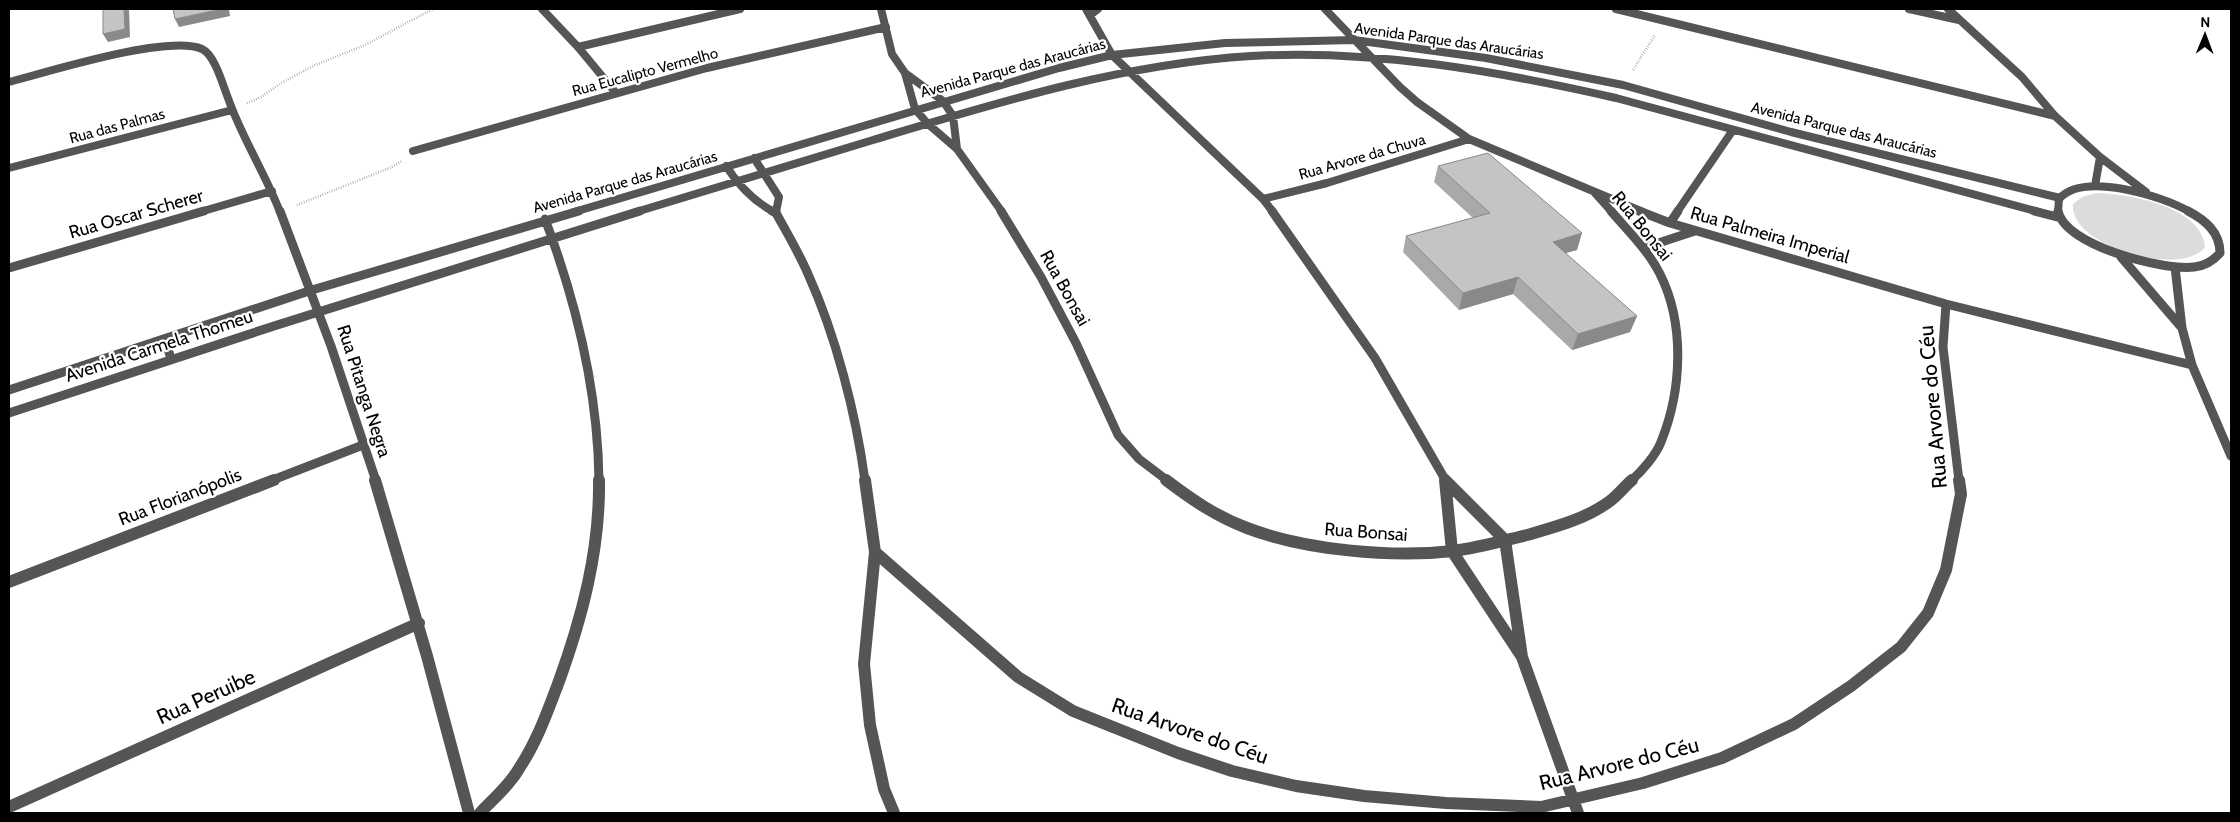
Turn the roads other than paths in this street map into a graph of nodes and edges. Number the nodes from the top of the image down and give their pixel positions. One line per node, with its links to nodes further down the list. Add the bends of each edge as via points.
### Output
1 (542, 9): 13 (street)
2 (740, 9): 13 (street)
3 (881, 9): 11 (street)
4 (1098, 9): 9 (street)
5 (1325, 9): 12 (street, Rua Palmeira Imperial)
6 (1616, 9): 24 (street)
7 (1909, 9): 10 (street)
8 (1948, 9): 10 (street)
9 (1088, 12): 14 (street)
10 (1961, 21): 24 (street, via 2022,77)
11 (886, 27): 17 (street, via 892,54); 19 (street, Rua Eucalipto Vermelho, via 834,37)
12 (1354, 40): 14 (street, Avenida Parque das Araucárias, via 1226,43); 15 (street, Rua Palmeira Imperial); 40 (street, Avenida Parque das Araucárias, via 1486,58 1623,85 1790,132)
13 (578, 48): 19 (street)
14 (1112, 55): 16 (street); 20 (street, Avenida Parque das Araucárias)
15 (1373, 59): 16 (street, Avenida Parque das Araucárias, via 1250,56); 26 (street, Avenida Parque das Araucárias, via 1463,68 1561,85); 27 (street, Rua Palmeira Imperial, via 1417,102)
16 (1130, 71): 23 (street, Avenida Parque das Araucárias); 41 (street)
17 (905, 72): 20 (street); 21 (street)
18 (9, 82): 22 (street, Rua Pitanga Negra, via 146,48 201,48 210,54)
19 (616, 93): 29 (street, Rua Eucalipto Vermelho)
20 (943, 101): 21 (street, Avenida Parque das Araucárias); 23 (street)
21 (915, 109): 25 (street, Rua Bonsai); 31 (street, Avenida Parque das Araucárias)
22 (232, 110): 33 (street, Rua das Palmas); 37 (street, Rua Pitanga Negra)
23 (953, 116): 25 (street, Avenida Parque das Araucárias); 28 (street)
24 (2055, 116): 30 (street)
25 (928, 124): 28 (street, Rua Bonsai); 34 (street, Avenida Parque das Araucárias)
26 (1733, 130): 43 (street, Avenida Parque das Araucárias); 45 (street)
27 (1469, 139): 38 (street, Rua Palmeira Imperial); 41 (street, Rua Arvore da Chuva, via 1328,183)
28 (957, 149): 65 (street, Rua Bonsai, via 996,202 1041,277 1076,343 1118,435 1145,464 1201,506 1246,528 1286,540 1345,550)
29 (413, 151)
30 (2100, 157): 36 (street); 39 (street)
31 (754, 158): 32 (street, Avenida Parque das Araucárias); 34 (street)
32 (726, 166): 35 (street); 44 (street, Avenida Parque das Araucárias)
33 (9, 168)
34 (764, 173): 35 (street, Avenida Parque das Araucárias); 42 (street, via 779,197)
35 (736, 181): 42 (street, via 758,204); 47 (street, Avenida Parque das Araucárias)
36 (2094, 186): 39 (street, Avenida Parque das Araucárias); 40 (street, Avenida Parque das Araucárias, via 2072,190)
37 (272, 191): 51 (street, Rua Oscar Scherer); 52 (street, Rua Pitanga Negra)
38 (1595, 193): 45 (street, Rua Palmeira Imperial); 48 (street, Rua Bonsai)
39 (2149, 195): 50 (street, Avenida Parque das Araucárias, via 2195,216 2211,228 2219,242 2220,253 2211,262 2195,267)
40 (2060, 198): 43 (street, via 2057,207)
41 (1262, 199): 63 (street, via 1285,227 1375,358)
42 (776, 213): 66 (street, via 808,274 830,331 854,421)
43 (2061, 218): 49 (street, Avenida Parque das Araucárias, via 2095,246)
44 (546, 219): 47 (street); 52 (street, Avenida Parque das Araucárias)
45 (1670, 223): 46 (street, Rua Palmeira Imperial)
46 (1695, 231): 48 (street); 53 (street, Rua Palmeira Imperial)
47 (553, 238): 54 (street, Avenida Parque das Araucárias); 73 (street, via 584,348 592,398 599,466 597,536 582,609 545,719 520,769)
48 (1643, 248): 64 (street, Rua Bonsai, via 1669,294 1675,320 1678,363 1672,404 1661,443 1639,473 1610,501 1564,525)
49 (2121, 257): 50 (street, Avenida Parque das Araucárias); 55 (street)
50 (2175, 267): 55 (street)
51 (9, 268)
52 (312, 290): 54 (street, Rua Pitanga Negra); 56 (street, Avenida Carmela Thomeu)
53 (1946, 304): 58 (street, Rua Palmeira Imperial); 70 (street, Rua Arvore do Céu, via 1943,346 1961,494 1946,570 1928,613 1901,647 1794,724 1722,758)
54 (320, 310): 57 (street, Avenida Carmela Thomeu); 61 (street, Rua Pitanga Negra)
55 (2182, 328): 58 (street)
56 (165, 339): 57 (street); 59 (street, Avenida Carmela Thomeu)
57 (171, 358): 60 (street, Avenida Carmela Thomeu)
58 (2192, 365): 62 (street)
59 (9, 390)
60 (9, 412)
61 (363, 445): 67 (street, Rua Florianópolis); 68 (street, Rua Pitanga Negra)
62 (2231, 456)
63 (1445, 480): 64 (street); 65 (street)
64 (1505, 540): 65 (street, Rua Bonsai); 69 (street)
65 (1452, 551): 69 (street)
66 (875, 552): 70 (street, Rua Arvore do Céu, via 1018,677 1073,711 1178,753 1232,771 1296,786 1364,796 1446,804 1541,807); 74 (street, via 864,664 870,725 884,789)
67 (9, 582)
68 (419, 623): 71 (street, Rua Peruibe); 72 (street, Rua Pitanga Negra)
69 (1522, 657): 70 (street)
70 (1573, 799): 75 (street)
71 (9, 807)
72 (469, 813)
73 (480, 813)
74 (894, 813)
75 (1578, 813)

